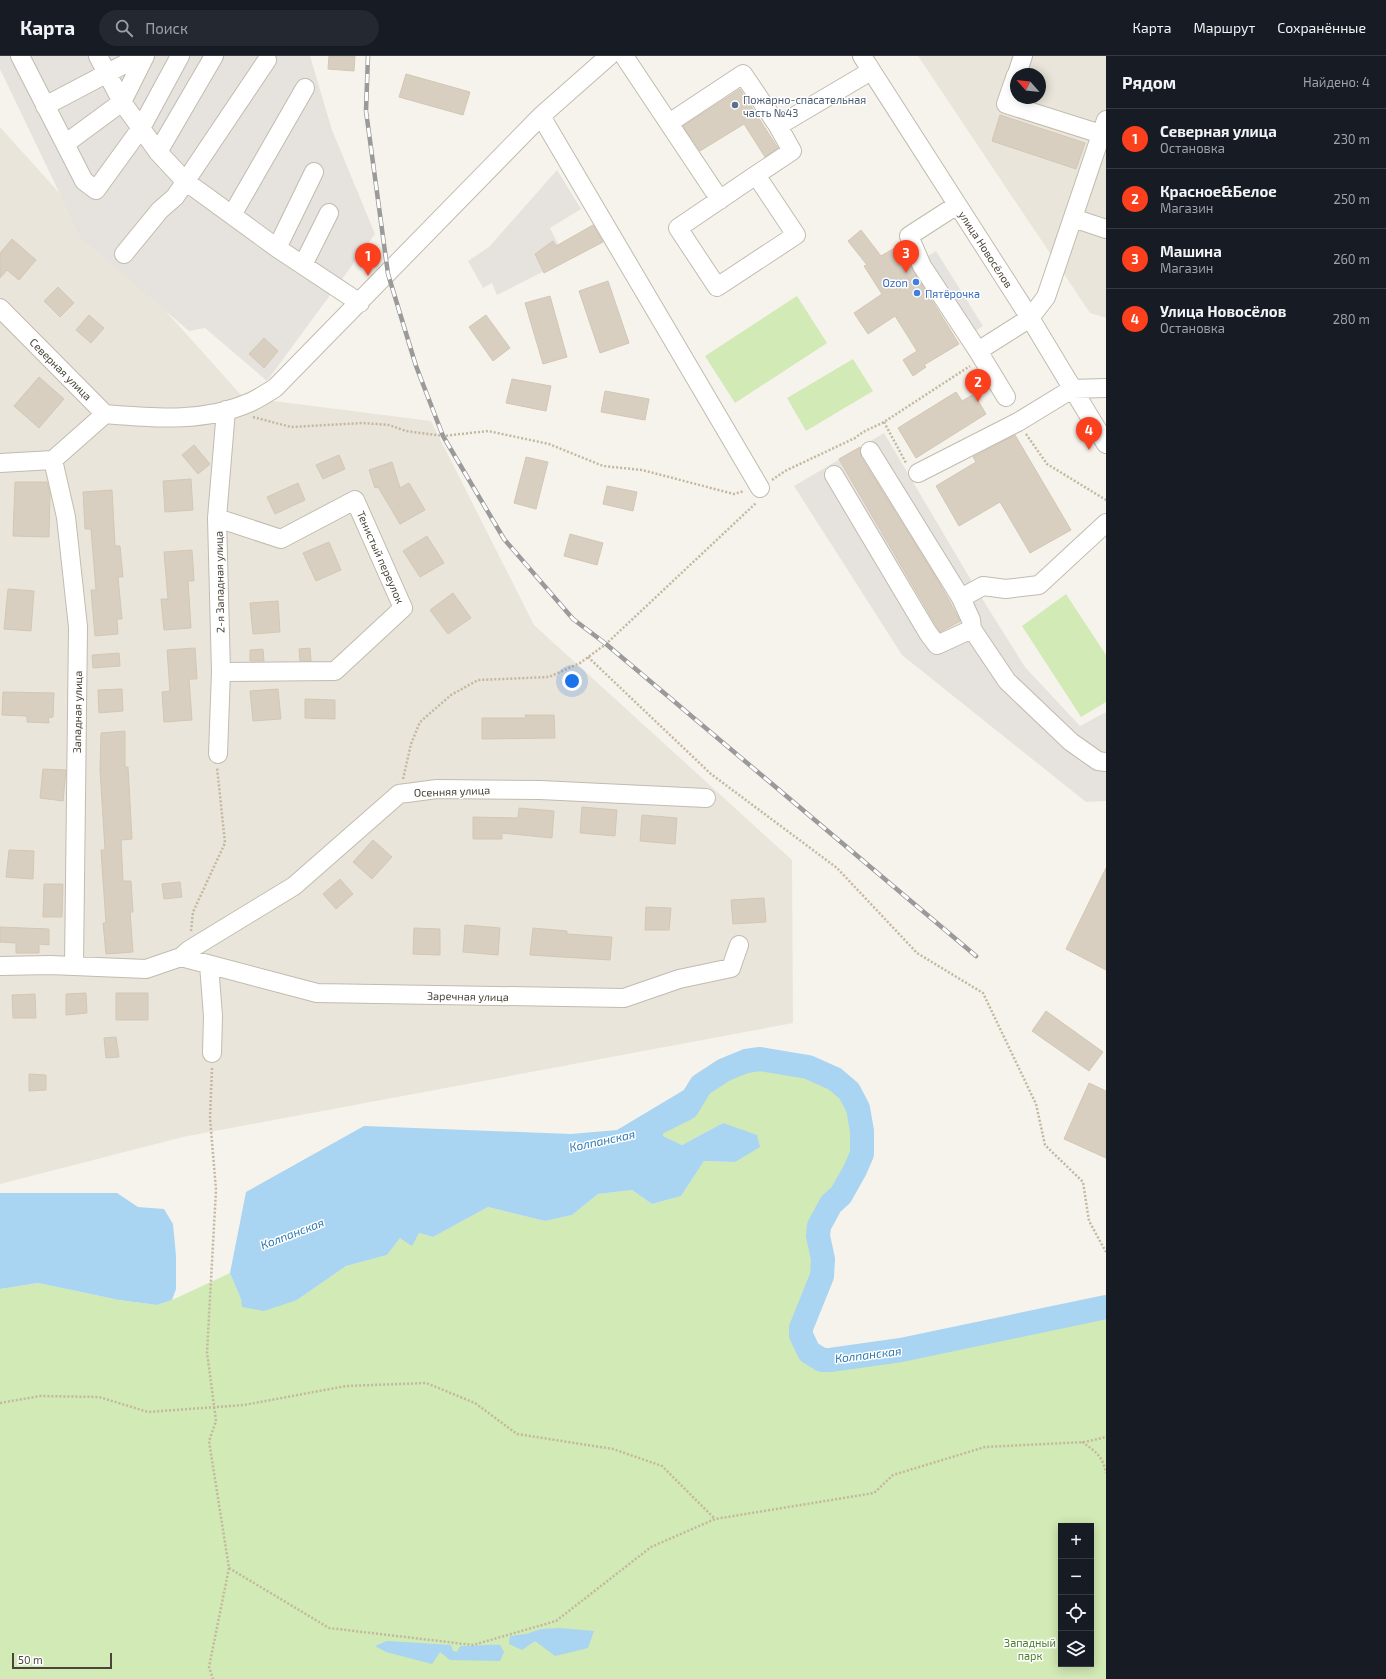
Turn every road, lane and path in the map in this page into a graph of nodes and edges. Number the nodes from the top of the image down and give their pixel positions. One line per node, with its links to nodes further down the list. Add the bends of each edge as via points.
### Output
1 (98, 56): 14 (street)
2 (140, 56): 14 (street)
3 (144, 56): 17 (street)
4 (180, 56): 23 (street)
5 (214, 56): 25 (street)
6 (609, 56): 19 (street)
7 (624, 56): 20 (street)
8 (862, 56): 13 (street, улица Новосёлов)
9 (1023, 56): 12 (street)
10 (27, 58): 18 (street)
11 (267, 60): 28 (street)
12 (1019, 68)
13 (871, 71): 21 (street); 30 (street, улица Новосёлов)
14 (107, 74): 17 (street); 18 (street)
15 (305, 88): 32 (street)
16 (1010, 92): 22 (street, via 1006,104)
17 (122, 102): 23 (street); 24 (street)
18 (45, 106): 24 (street)
19 (541, 116): 38 (street); 55 (street)
20 (669, 123): 21 (street, via 743,74); 29 (street)
21 (778, 126): 27 (street, via 792,151)
22 (1104, 127): 33 (street)
23 (141, 128): 24 (street, via 96,190 84,181); 25 (street)
24 (65, 144)
25 (158, 152): 28 (street)
26 (314, 172): 35 (street)
27 (756, 176): 29 (street); 29 (street, via 796,235 717,287 678,228)
28 (185, 181): 32 (street); 36 (street, via 175,197 160,210)
29 (720, 200)
30 (957, 205): 40 (street, улица Новосёлов); 41 (street, via 910,236 922,266)
31 (329, 214): 37 (street)
32 (232, 215): 35 (street)
33 (1074, 218): 34 (street); 40 (street, via 1046,297)
34 (1106, 229)
35 (277, 248): 37 (street)
36 (124, 254)
37 (303, 266): 38 (street)
38 (360, 303): 45 (street, via 276,388 250,402)
39 (0, 308): 46 (street, Северная улица)
40 (1030, 318): 41 (street); 43 (street, улица Новосёлов)
41 (980, 355): 44 (street); 47 (path)
42 (1106, 388): 43 (street)
43 (1072, 390): 48 (street); 49 (street, улица Новосёлов)
44 (1006, 397)
45 (226, 410): 46 (street, via 199,417 170,419); 55 (path, via 291,427 363,423 389,425 406,431 443,436 488,431 549,444 603,466 642,470 734,494); 57 (street, 2-я Западная улица)
46 (105, 414): 51 (street)
47 (884, 422): 53 (path, via 911,472); 55 (path, via 785,471)
48 (1018, 422): 53 (street); 56 (path, via 1047,464)
49 (1106, 444)
50 (870, 451): 59 (street)
51 (53, 460): 52 (street); 71 (street, Западная улица, via 66,517 78,627)
52 (0, 463)
53 (918, 473)
54 (834, 475): 60 (street, via 937,645)
55 (760, 488): 61 (path, via 756,503 606,644)
56 (1106, 500)
57 (217, 518): 62 (street, 2-я Западная улица); 62 (street, Тенистый переулок, via 281,539 355,500 403,608 335,671)
58 (1106, 523): 59 (street, via 1039,584 1006,589 983,586)
59 (961, 598): 60 (street)
60 (972, 629): 64 (street, via 1007,681 1071,742 1098,760)
61 (588, 657): 65 (path, via 549,677 478,680 451,695 420,722 411,744); 73 (path, via 710,774 837,868 917,953 982,993 1036,1104 1045,1145 1083,1182 1089,1221)
62 (221, 672): 63 (street, 2-я Западная улица)
63 (218, 754): 68 (path, via 216,758 225,844 193,912)
64 (1106, 762)
65 (399, 794): 66 (street, Осенняя улица, via 437,789 540,790); 68 (street, Осенняя улица, via 294,886)
66 (706, 798)
67 (738, 945): 69 (street, Заречная улица, via 731,968 679,979 624,998 317,993)
68 (185, 954): 69 (street, Заречная улица); 71 (street, via 146,969)
69 (209, 965): 72 (street, via 213,1016)
70 (0, 966): 71 (street)
71 (74, 966)
72 (212, 1053): 75 (path, via 210,1118 216,1190 207,1352)
73 (1106, 1252)
74 (0, 1403): 75 (path, via 40,1396 99,1397 148,1412)
75 (214, 1408): 79 (path, via 346,1386 426,1383 475,1403 517,1434 613,1449 662,1466); 80 (path, via 216,1421 209,1441)
76 (1106, 1437): 77 (path)
77 (1081, 1442): 78 (path, via 1095,1451 1104,1462); 79 (path, via 985,1447 893,1475 874,1493)
78 (1106, 1473)
79 (715, 1519): 80 (path, via 651,1547 556,1621 473,1645 329,1628)
80 (229, 1568): 81 (path, via 209,1667)
81 (213, 1679)

